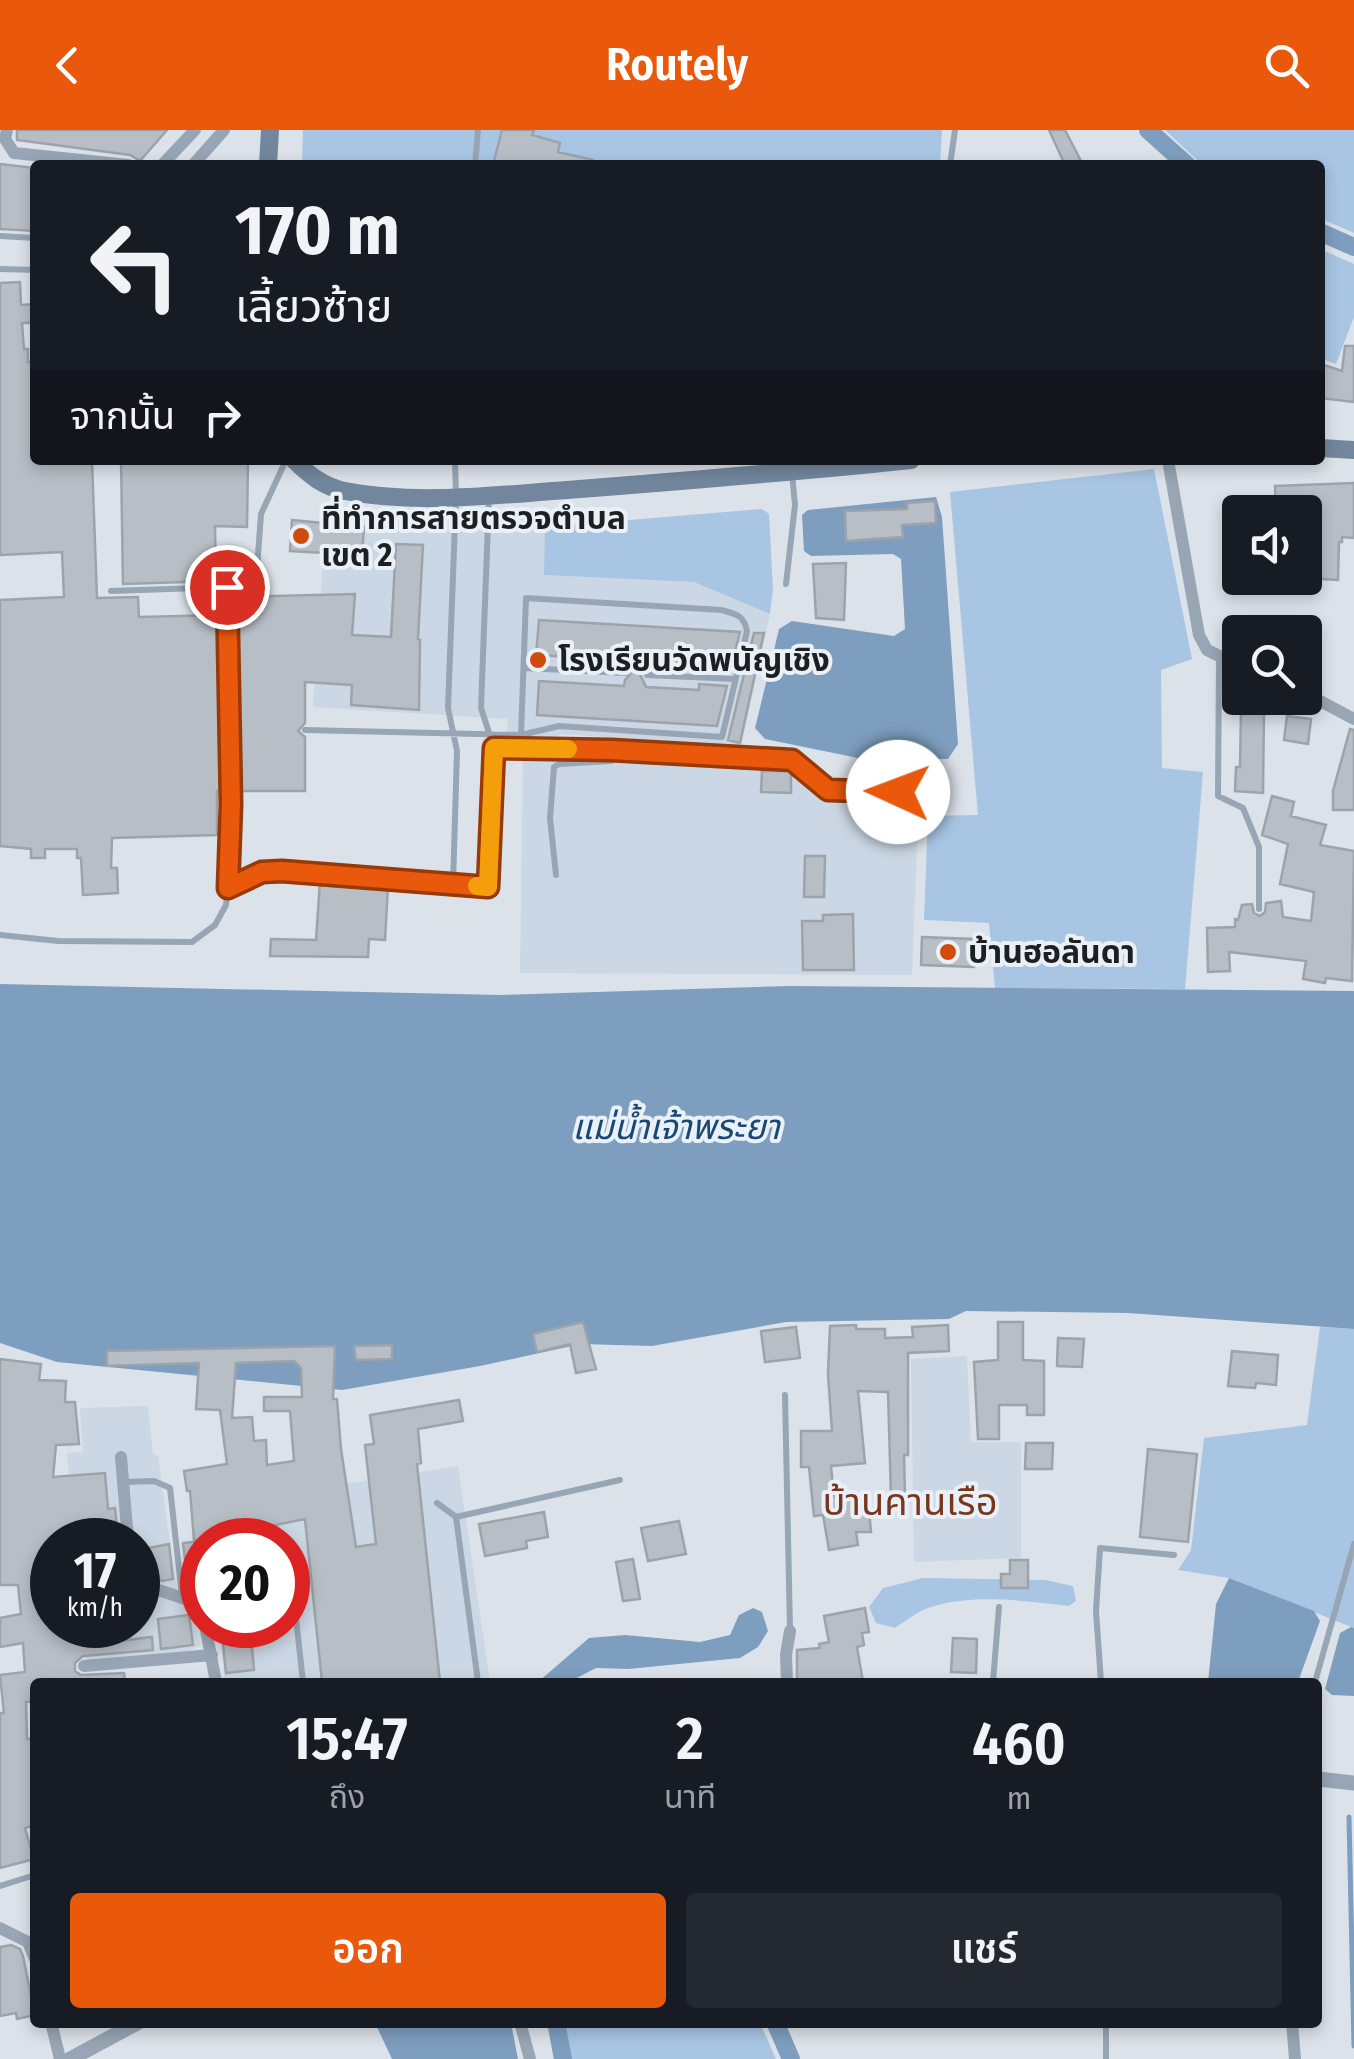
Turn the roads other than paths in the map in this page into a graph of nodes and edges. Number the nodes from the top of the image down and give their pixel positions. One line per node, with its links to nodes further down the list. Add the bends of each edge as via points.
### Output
1 (8, 130): 7 (street, via 5,139 14,153)
2 (194, 130): 8 (street)
3 (224, 130): 9 (street)
4 (270, 130): 10 (main road)
5 (478, 130): 11 (lane)
6 (956, 130): 12 (lane)
7 (82, 160)
8 (167, 160)
9 (197, 160)
10 (268, 160)
11 (475, 160)
12 (951, 160)
13 (0, 236): 14 (lane)
14 (30, 238)
15 (0, 270): 16 (lane)
16 (30, 270)
17 (1325, 448): 18 (main road)
18 (1354, 450)
19 (284, 465): 29 (lane, via 261,514 256,583)
20 (299, 465): 27 (main road, via 341,491)
21 (455, 465): 27 (lane)
22 (861, 465): 25 (main road)
23 (1169, 465): 31 (street, via 1200,635)
24 (769, 468): 25 (main road); 26 (main road)
25 (792, 472): 28 (lane)
26 (489, 495): 27 (main road); 41 (lane, via 481,708)
27 (456, 496): 40 (lane, via 448,708)
28 (786, 584)
29 (227, 587): 30 (lane); 48 (lane)
30 (111, 591)
31 (1219, 658): 32 (street); 49 (lane, via 1218,796 1243,808 1259,848)
32 (1222, 659)
33 (524, 668): 34 (lane); 36 (lane, via 526,598 738,614 747,631); 42 (lane)
34 (625, 673)
35 (646, 674): 36 (lane)
36 (736, 680): 42 (lane, via 722,736 559,726)
37 (1322, 702): 38 (street)
38 (1354, 719)
39 (306, 730): 40 (lane)
40 (453, 733): 41 (lane); 47 (lane)
41 (488, 734): 42 (lane); 43 (lane)
42 (521, 735)
43 (494, 748): 44 (lane); 47 (lane, via 488,887)
44 (611, 750): 45 (lane, via 792,760 828,790 898,792 914,799); 46 (lane, via 611,761 554,767)
45 (922, 815)
46 (556, 875)
47 (453, 884): 48 (lane, via 282,871 262,872)
48 (228, 888): 50 (lane, via 214,925 192,942)
49 (1259, 908)
50 (0, 935)
51 (785, 1395): 62 (lane)
52 (122, 1457): 54 (street)
53 (620, 1480): 56 (lane)
54 (124, 1482): 57 (street); 60 (lane, via 170,1488)
55 (436, 1503): 56 (lane)
56 (456, 1517): 69 (lane)
57 (126, 1518)
58 (1354, 1544): 73 (lane)
59 (1174, 1555): 72 (lane, via 1100,1548)
60 (180, 1579)
61 (999, 1606): 71 (lane)
62 (790, 1631): 70 (street)
63 (210, 1648): 65 (street)
64 (299, 1648): 68 (lane)
65 (212, 1654): 66 (street); 67 (street)
66 (84, 1666)
67 (215, 1678)
68 (303, 1678)
69 (477, 1678)
70 (787, 1678)
71 (993, 1678)
72 (1101, 1678)
73 (1316, 1678)
74 (1322, 1779): 75 (street)
75 (1354, 1783)
76 (30, 1877): 77 (lane)
77 (0, 1886)
78 (0, 1928): 79 (street)
79 (30, 1947)
80 (52, 2028): 85 (street)
81 (128, 2028): 86 (street)
82 (522, 2028): 87 (street)
83 (1106, 2028): 88 (lane)
84 (1292, 2028): 89 (street)
85 (60, 2059)
86 (70, 2059)
87 (530, 2059)
88 (1106, 2059)
89 (1295, 2059)

